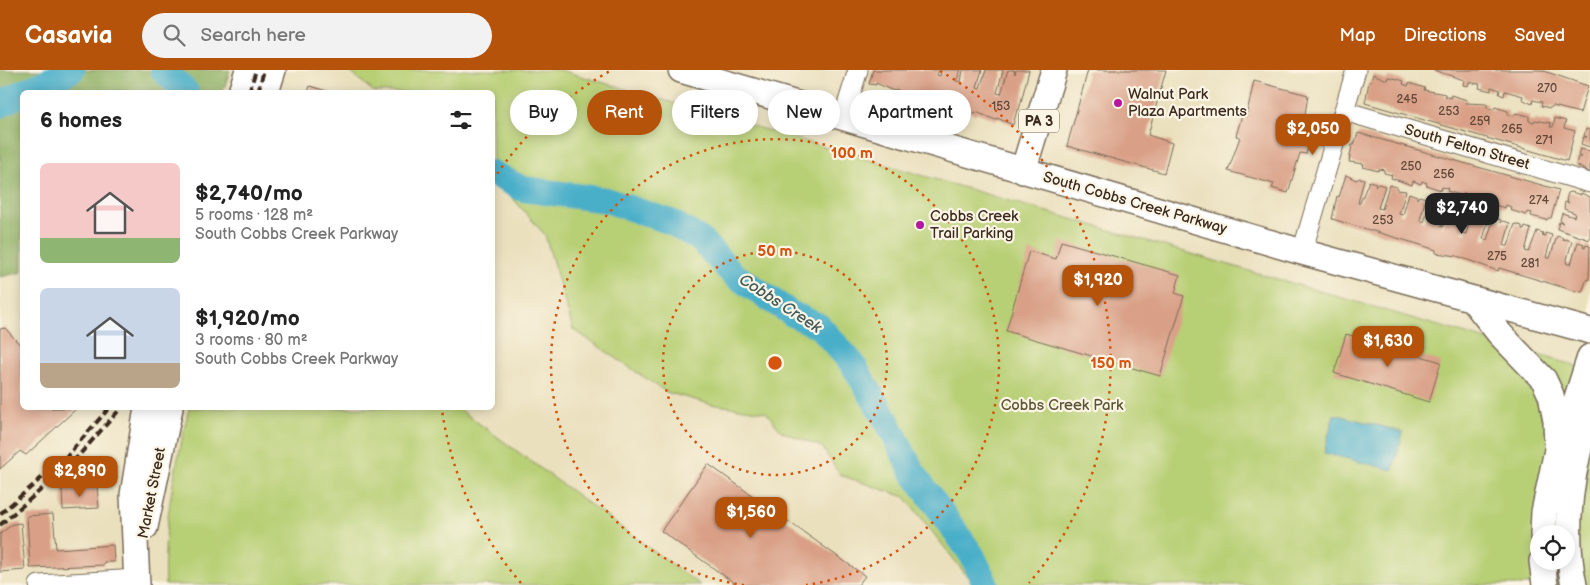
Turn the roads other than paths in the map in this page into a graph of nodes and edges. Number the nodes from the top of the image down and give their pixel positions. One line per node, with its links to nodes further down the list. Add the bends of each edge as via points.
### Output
1 (248, 70): 7 (main road)
2 (273, 70): 8 (main road)
3 (682, 70): 10 (main road, South Cobbs Creek Parkway)
4 (858, 70): 10 (street)
5 (1054, 70): 11 (main road, PA 3)
6 (1356, 70): 9 (street)
7 (242, 90)
8 (267, 90)
9 (1344, 111): 12 (street, South Felton Street); 13 (street)
10 (844, 118): 11 (main road, South Cobbs Creek Parkway)
11 (1023, 171): 13 (main road, South Cobbs Creek Parkway)
12 (1590, 183)
13 (1302, 252): 14 (main road, South Cobbs Creek Parkway)
14 (1473, 300): 15 (main road, South Cobbs Creek Parkway); 20 (main road, via 1544,380 1556,420)
15 (1590, 331)
16 (1590, 357): 20 (main road)
17 (146, 410): 23 (main road, Market Street, via 133,495)
18 (170, 410): 23 (main road, Market Street, via 149,501)
19 (1590, 410): 24 (main road, via 1572,483 1568,553)
20 (1557, 450): 21 (main road)
21 (1543, 525)
22 (1543, 570): 26 (main road)
23 (137, 582): 25 (street)
24 (1573, 582)
25 (39, 585)
26 (1545, 585)

